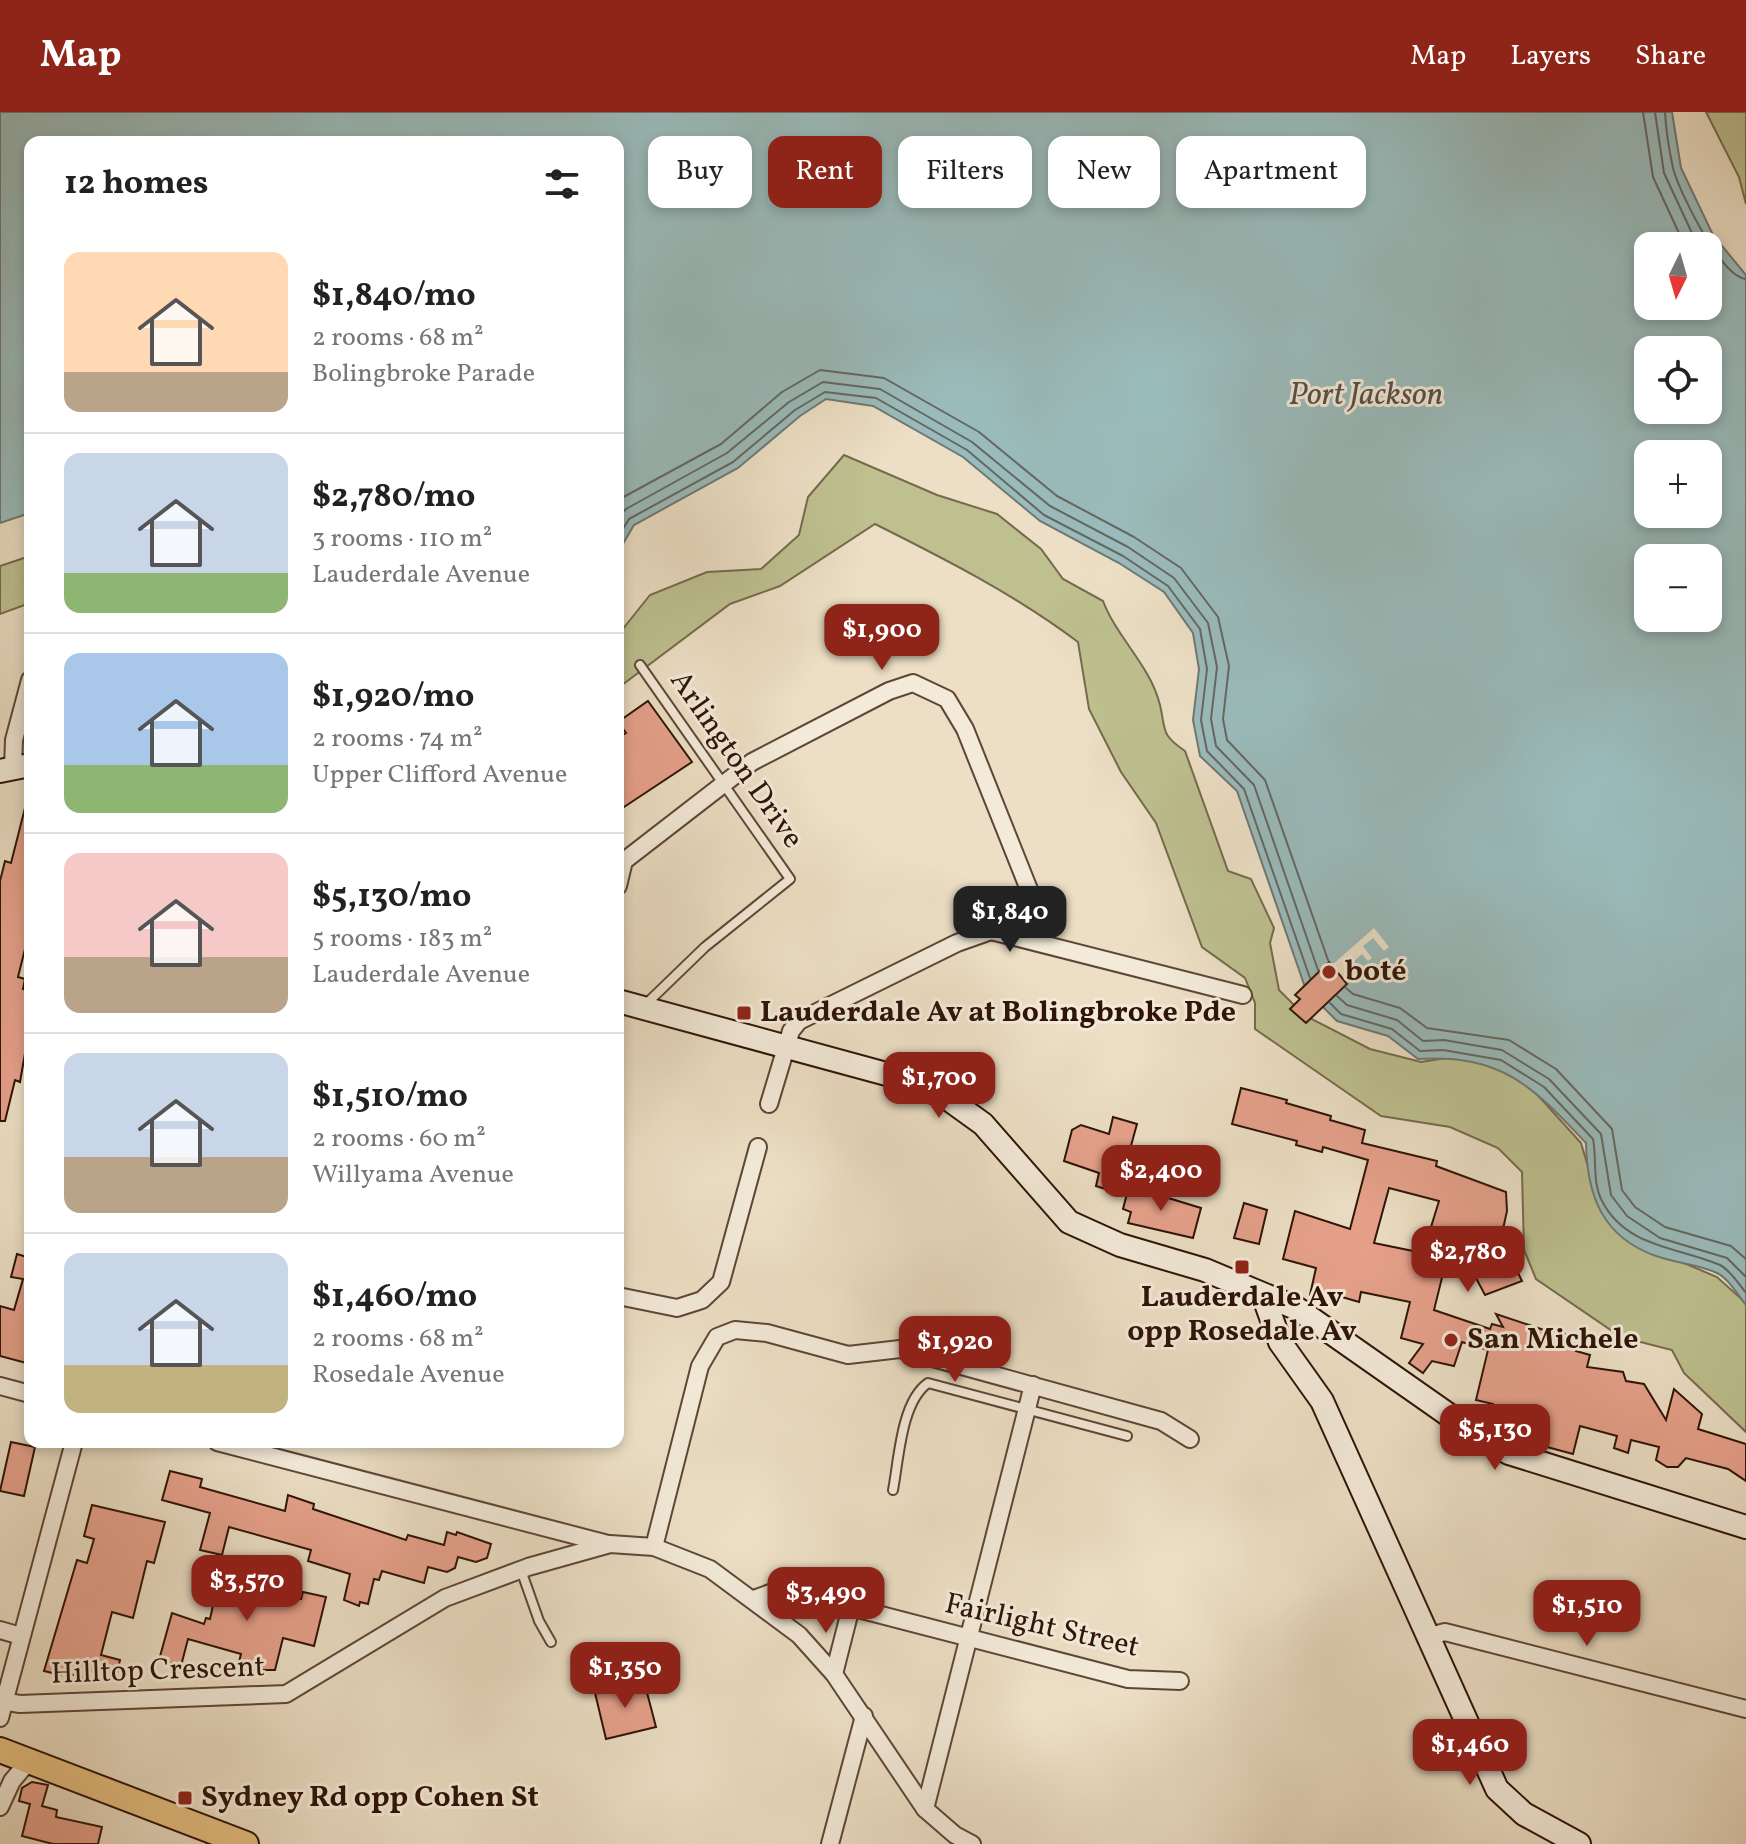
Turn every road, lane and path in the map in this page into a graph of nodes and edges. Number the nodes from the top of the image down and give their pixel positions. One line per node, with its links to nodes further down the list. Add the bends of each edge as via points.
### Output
1 (640, 665): 4 (lane, Arlington Drive)
2 (24, 702): 3 (street, via 14,740)
3 (14, 767)
4 (724, 785): 5 (street); 6 (street, via 752,762 889,691 913,683 927,687 947,699 965,729 1017,858 1030,892); 9 (lane, Arlington Drive, via 790,879 705,947)
5 (624, 861)
6 (1025, 937): 7 (street); 10 (street, via 991,931 957,943 799,1021)
7 (1243, 995)
8 (624, 1002): 9 (main road)
9 (642, 1007): 10 (main road)
10 (785, 1046): 11 (street); 13 (main road, via 901,1078 947,1098 1001,1141 1069,1222)
11 (769, 1104)
12 (758, 1147): 14 (street, via 721,1282 702,1300 677,1308)
13 (1263, 1295): 24 (main road, via 1323,1324 1509,1453); 32 (main road, via 1280,1342 1322,1401)
14 (624, 1297)
15 (1033, 1385): 18 (street); 20 (street, via 1161,1421); 26 (street, via 900,1349 848,1355 767,1333 735,1330 717,1337 700,1366)
16 (0, 1386): 17 (street)
17 (24, 1392)
18 (1026, 1409): 19 (lane); 23 (lane, via 928,1383 919,1390 908,1416); 33 (street)
19 (1127, 1436)
20 (1190, 1439)
21 (72, 1448): 31 (street)
22 (240, 1448): 25 (street)
23 (893, 1490)
24 (1746, 1527)
25 (610, 1544): 26 (street, Hilltop Crescent); 27 (street, Hilltop Crescent)
26 (654, 1547): 28 (street, Hilltop Crescent, via 710,1569)
27 (521, 1569): 34 (lane); 37 (street, Hilltop Crescent, via 445,1598 286,1694)
28 (754, 1599): 29 (street, Fairlight Street, via 781,1589); 35 (street, Hilltop Crescent, via 799,1635)
29 (851, 1607): 33 (street, Fairlight Street); 35 (street)
30 (0, 1630): 31 (street)
31 (21, 1636): 37 (street)
32 (1430, 1636): 38 (street, via 1445,1632); 47 (main road, via 1497,1789 1524,1814)
33 (969, 1638): 36 (street, Fairlight Street, via 1128,1679); 43 (street)
34 (551, 1642)
35 (834, 1674): 39 (street, Hilltop Crescent)
36 (1180, 1681)
37 (1, 1707)
38 (1746, 1709)
39 (864, 1716): 43 (street, Hilltop Crescent); 45 (street)
40 (0, 1750): 41 (main road)
41 (29, 1761): 42 (street); 44 (main road)
42 (0, 1807)
43 (925, 1809): 46 (street, Hilltop Crescent)
44 (246, 1844)
45 (830, 1844)
46 (972, 1844)
47 (1579, 1844)

